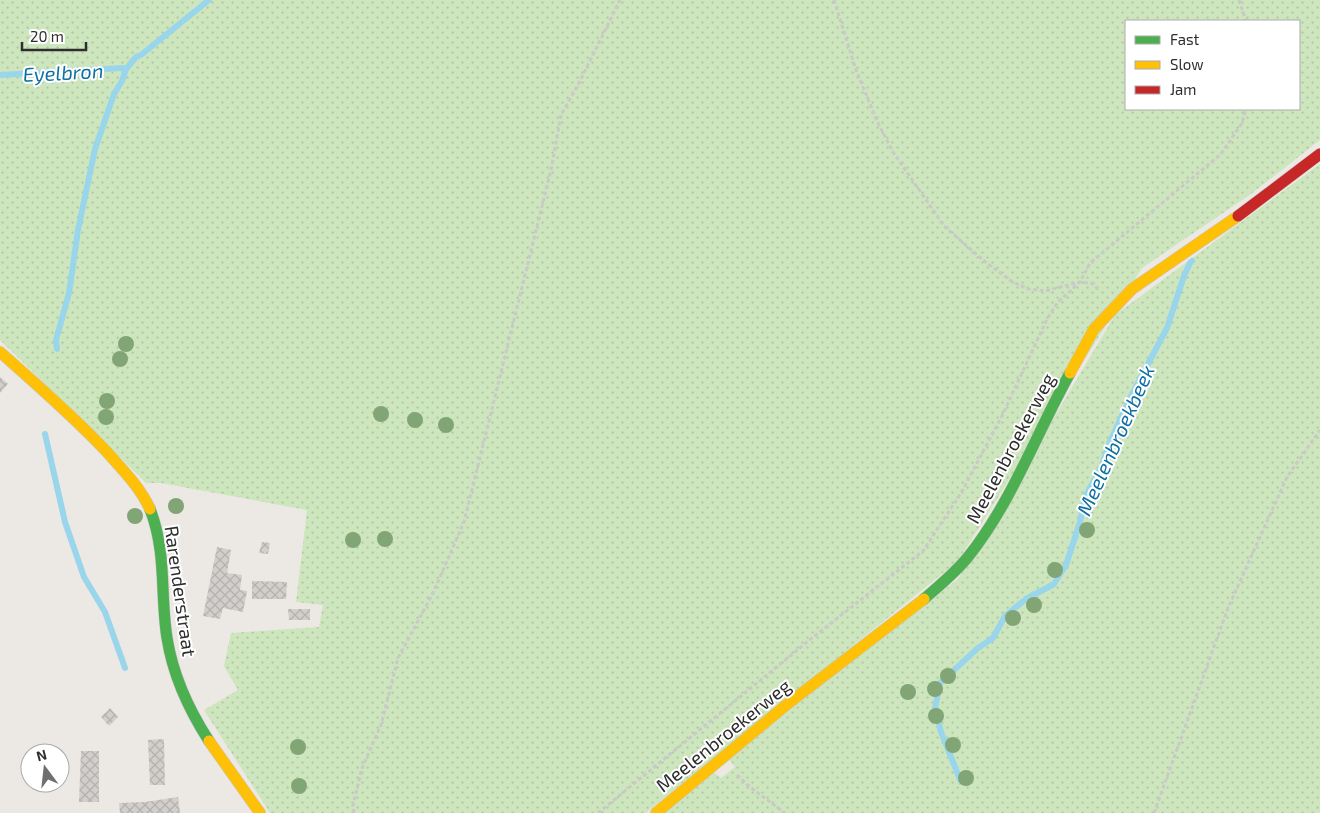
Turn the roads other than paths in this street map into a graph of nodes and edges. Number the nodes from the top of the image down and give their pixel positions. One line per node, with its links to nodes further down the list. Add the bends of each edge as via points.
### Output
1 (1320, 154): 4 (street, Meelenbroekerweg, via 1248,209 1156,271 1132,290 1094,329 1002,507 953,574)
2 (0, 352): 3 (street, Rarenderstraat, via 92,436 136,484 148,505 161,548 167,638 180,686 210,744)
3 (260, 813)
4 (656, 813)

